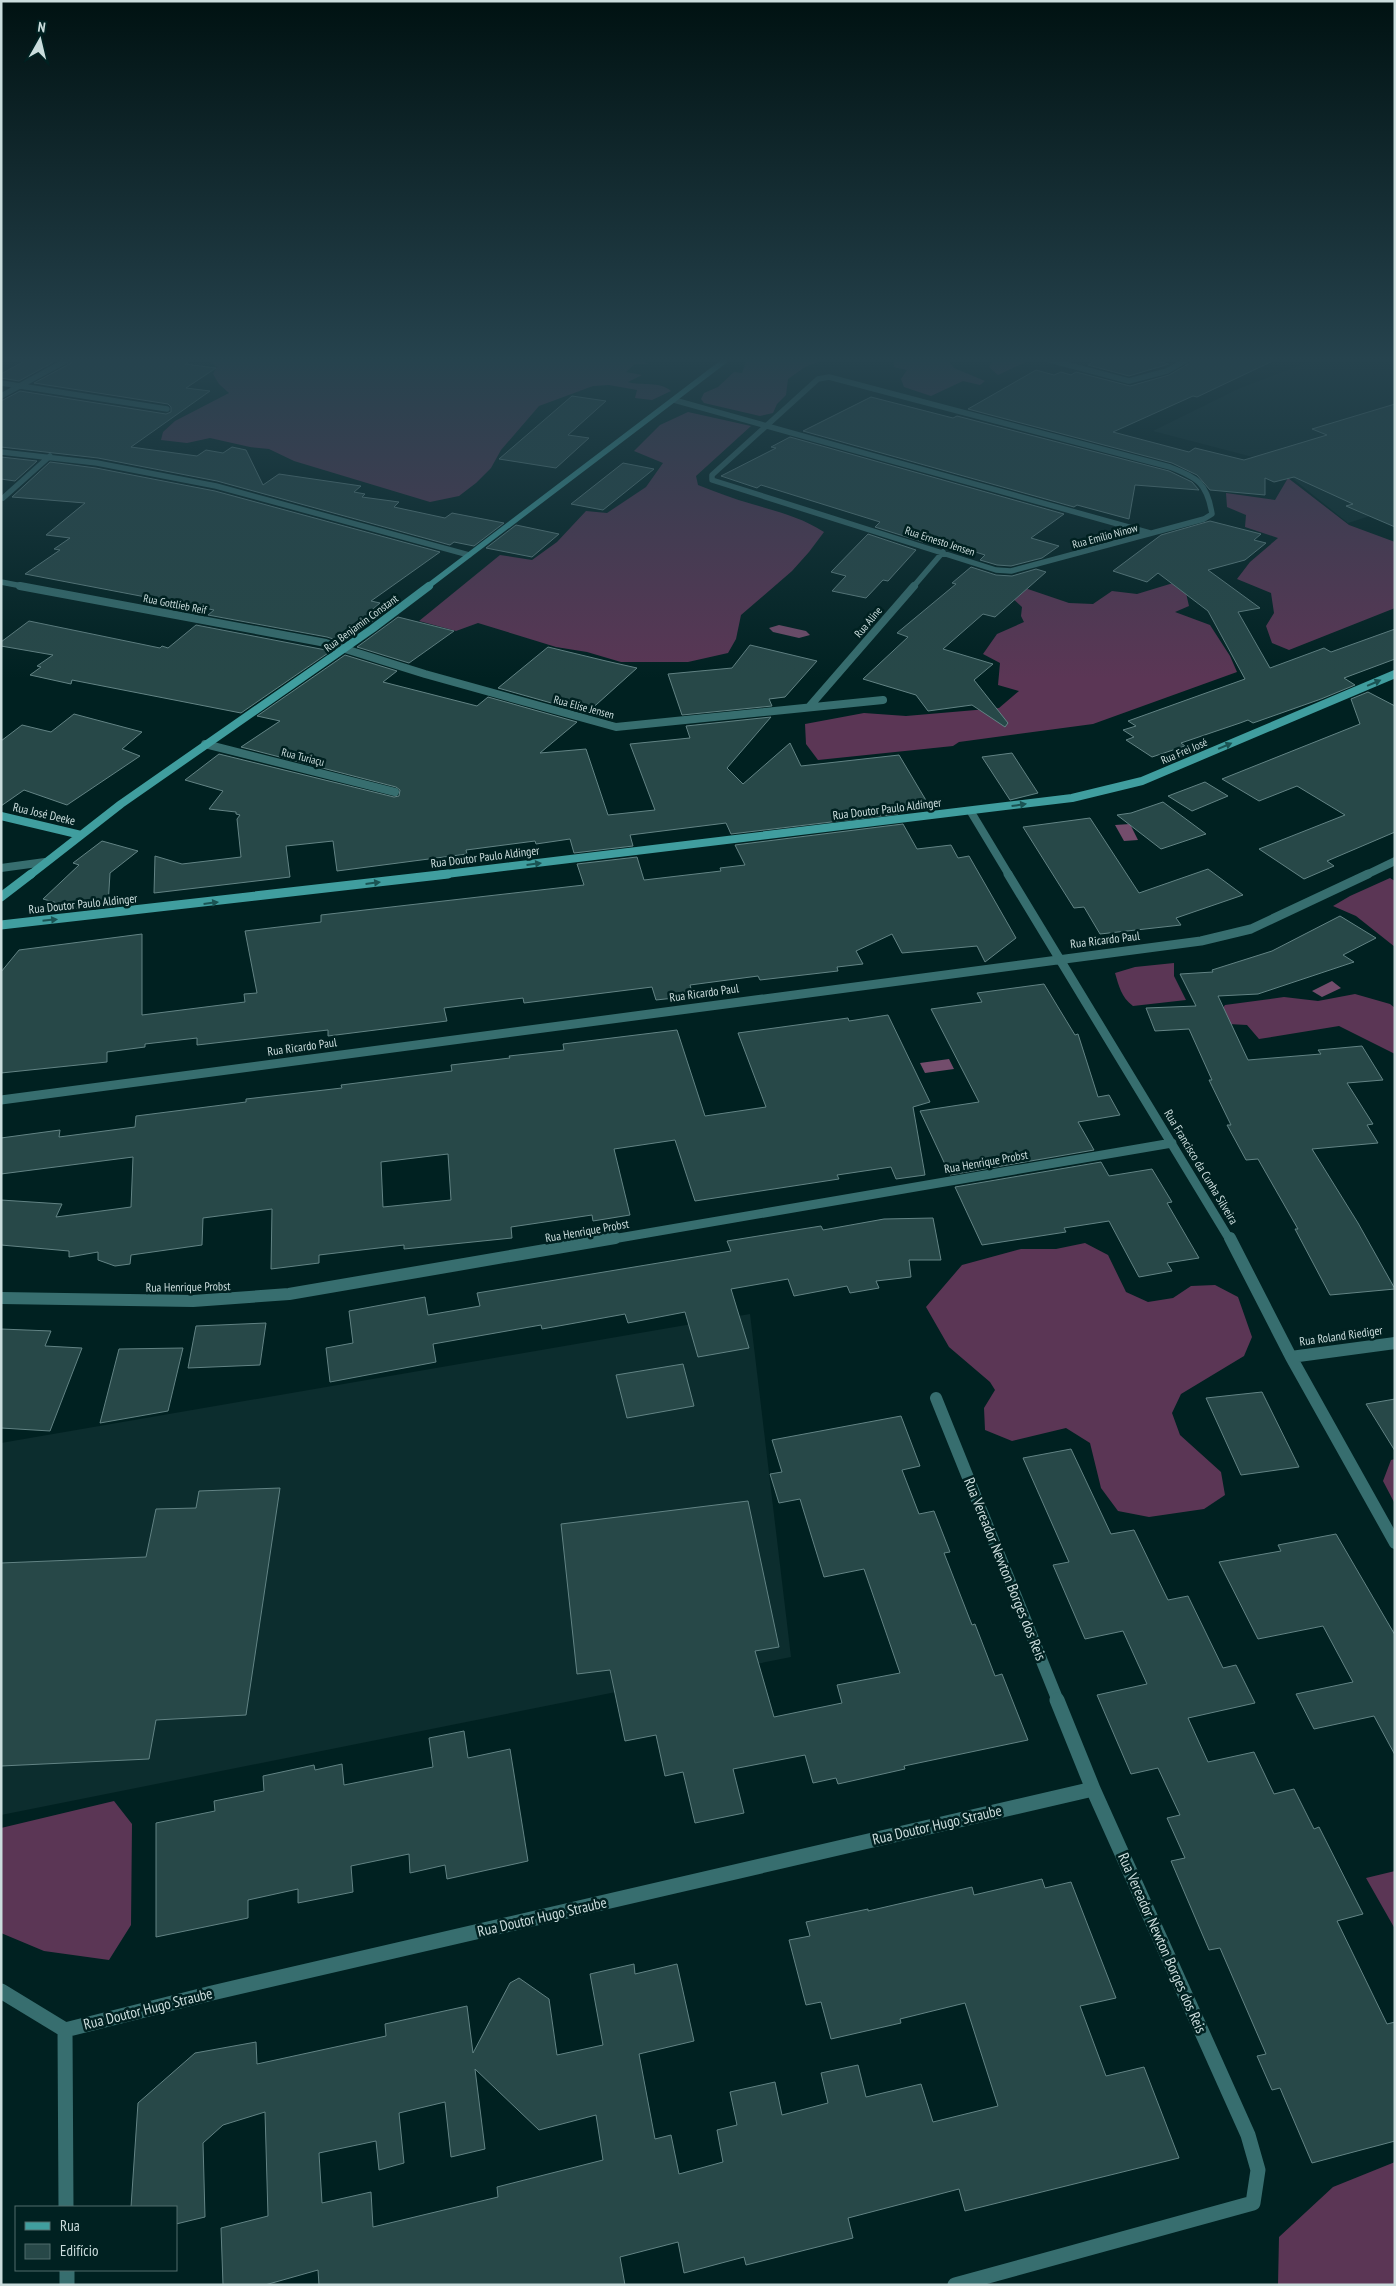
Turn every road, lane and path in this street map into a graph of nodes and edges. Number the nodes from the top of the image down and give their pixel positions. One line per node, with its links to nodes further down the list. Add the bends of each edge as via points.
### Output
1 (39, 466): 7 (street)
2 (109, 466): 10 (street, via 216,486)
3 (587, 466): 10 (street, Rua Benjamin Constant)
4 (723, 466): 9 (street, Rua Ernesto Jensen, via 712,475 712,480)
5 (910, 466): 8 (street)
6 (1165, 466): 8 (street, Rua Emílio Ninow, via 1193,476 1205,486 1212,514)
7 (3, 498)
8 (1152, 534): 11 (street, Rua Emílio Ninow)
9 (943, 552): 11 (street, Rua Ernesto Jensen, via 996,570); 16 (street, Rua Aline)
10 (469, 555): 13 (street, Rua Benjamin Constant)
11 (1011, 571)
12 (1, 582): 13 (street, Rua Gottlieb Reif)
13 (345, 649): 16 (street, Rua Elise Jensen, via 616,727); 17 (street, Rua Benjamin Constant)
14 (1395, 674): 19 (street, Rua Frei José, one-way to 14, via 1072,798 1142,781)
15 (883, 700): 16 (street, Rua Elise Jensen)
16 (809, 707)
17 (205, 744): 18 (street, Rua Turiaçu); 21 (street, Rua Benjamin Constant)
18 (396, 792)
19 (971, 812): 26 (street, Rua Doutor Paulo Aldinger, one-way to 19); 27 (street, Rua Francisco da Cunha Silveira)
20 (1, 816): 21 (street, Rua José Deeke)
21 (81, 835): 23 (street, Rua Benjamin Constant)
22 (1395, 861): 27 (street, Rua Ricardo Paul, via 1251,929 1201,941)
23 (45, 862): 24 (street); 25 (street, Rua Benjamin Constant)
24 (1, 868)
25 (1, 897)
26 (1, 925)
27 (1059, 958): 28 (street, Rua Ricardo Paul); 29 (street, Rua Francisco da Cunha Silveira)
28 (1, 1100)
29 (1172, 1143): 30 (street, Rua Henrique Probst, via 289,1294 193,1301); 32 (street, Rua Francisco da Cunha Silveira, via 1228,1235)
30 (1, 1298)
31 (1395, 1342): 32 (street, Rua Roland Riediger)
32 (1291, 1357): 34 (street, Rua Francisco da Cunha Silveira)
33 (936, 1398): 35 (street, Rua Vereador Newton Borges dos Reis)
34 (1395, 1543)
35 (1093, 1790): 37 (street, Rua Doutor Hugo Straube, via 212,1993); 41 (street, Rua Vereador Newton Borges dos Reis, via 1248,2135 1258,2170 1253,2203)
36 (1, 1991): 37 (street)
37 (65, 2030): 38 (street)
38 (66, 2206)
39 (67, 2271): 40 (street)
40 (67, 2285)
41 (955, 2285)

